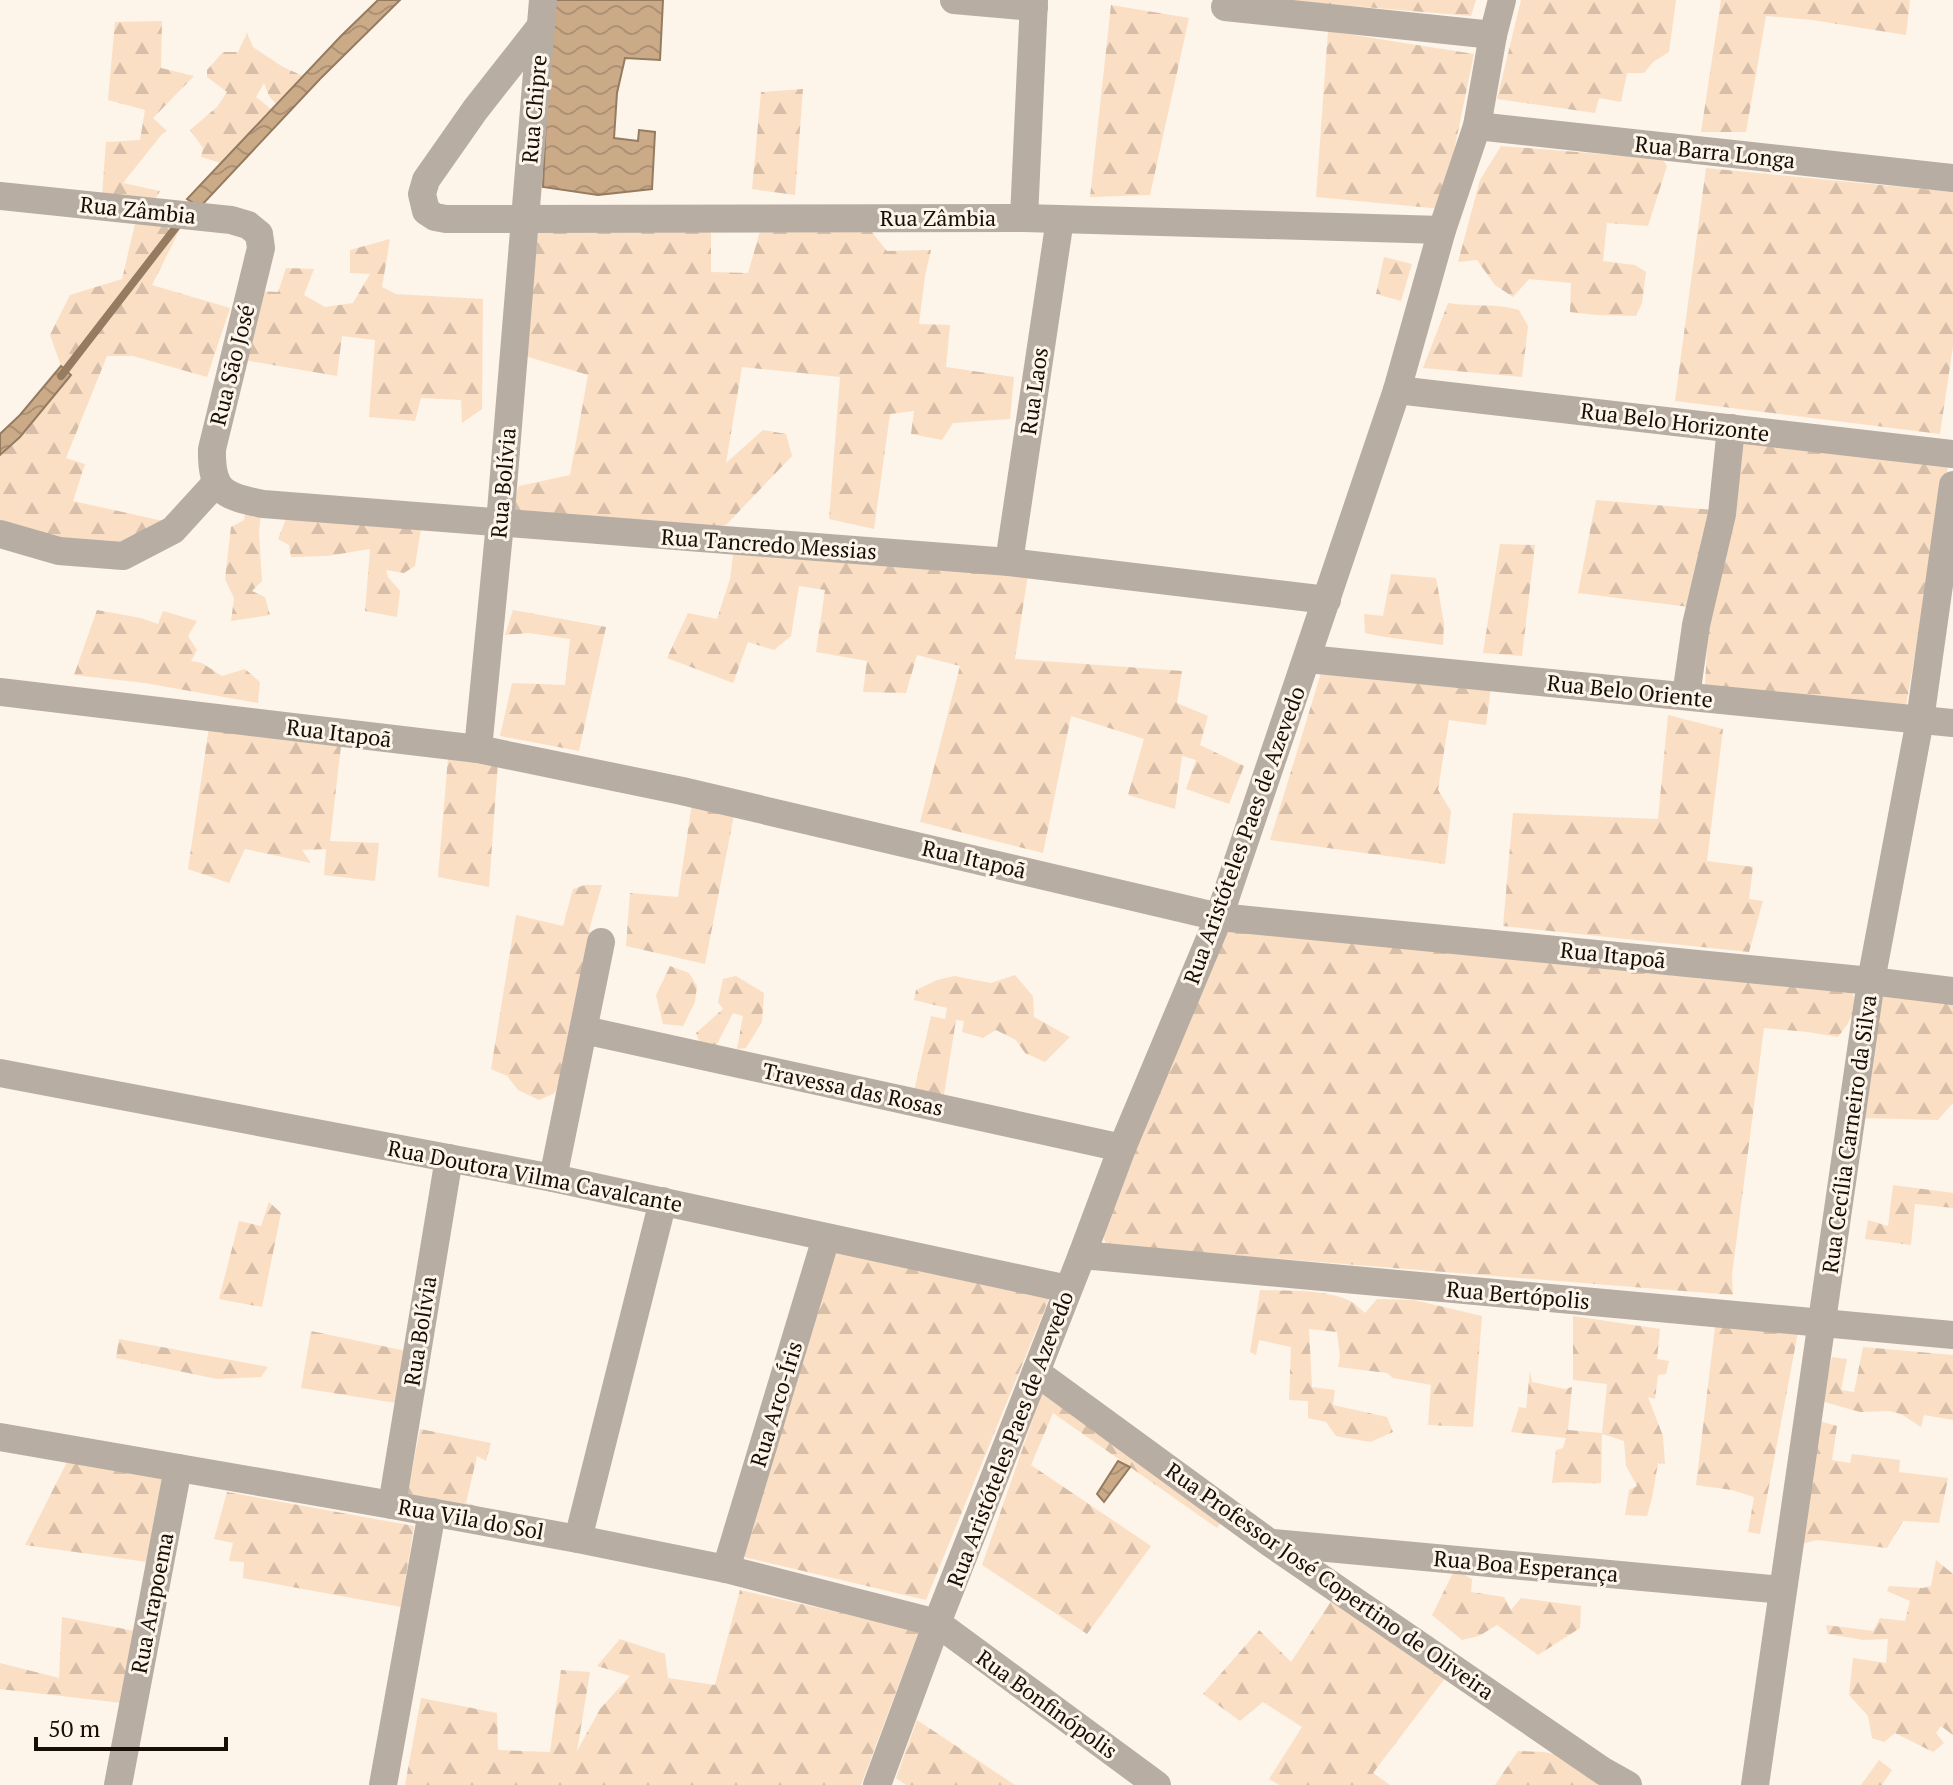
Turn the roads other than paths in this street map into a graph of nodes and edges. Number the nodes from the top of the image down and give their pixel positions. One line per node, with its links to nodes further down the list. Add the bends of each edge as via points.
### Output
1 (954, 0): 3 (street)
2 (1502, 0): 6 (street, Rua Aristóteles Paes de Azevedo)
3 (1034, 4): 11 (street)
4 (1225, 7): 6 (street)
5 (542, 13): 10 (street, Rua Chipre); 10 (street, Rua Zâmbia, via 426,180 422,194 426,211 435,217)
6 (1493, 35): 7 (street, Rua Aristóteles Paes de Azevedo)
7 (1477, 126): 8 (street, Rua Barra Longa); 13 (street, Rua Aristóteles Paes de Azevedo)
8 (1953, 178)
9 (0, 196): 14 (street, Rua Zâmbia, via 231,220 259,234)
10 (525, 217): 11 (street, Rua Zâmbia); 20 (street, Rua Bolívia)
11 (1024, 218): 12 (street, Rua Zâmbia)
12 (1060, 219): 13 (street, Rua Zâmbia); 22 (street, Rua Laos)
13 (1442, 230): 15 (street, Rua Aristóteles Paes de Azevedo)
14 (261, 248): 18 (street, Rua São José, via 212,449)
15 (1397, 390): 16 (street, Rua Belo Horizonte); 23 (street, Rua Aristóteles Paes de Azevedo)
16 (1731, 428): 17 (street, Rua Belo Horizonte); 26 (street, via 1722,514)
17 (1953, 454)
18 (216, 483): 20 (street, Rua Tancredo Messias, via 225,493 263,504); 21 (street, via 173,530 123,556 59,551)
19 (1953, 485): 27 (street, Rua Cecília Carneiro da Silva)
20 (500, 523): 22 (street, Rua Tancredo Messias); 29 (street, Rua Bolívia)
21 (0, 534)
22 (1009, 562): 23 (street, Rua Tancredo Messias)
23 (1327, 600): 24 (street, Rua Aristóteles Paes de Azevedo)
24 (1308, 659): 26 (street, Rua Belo Oriente); 30 (street, Rua Aristóteles Paes de Azevedo)
25 (0, 692): 29 (street, Rua Itapoã)
26 (1686, 696): 27 (street, Rua Belo Oriente)
27 (1920, 720): 28 (street, Rua Belo Oriente); 32 (street, Rua Cecília Carneiro da Silva)
28 (1953, 723)
29 (478, 749): 30 (street, Rua Itapoã, via 682,791)
30 (1219, 917): 32 (street, Rua Itapoã); 36 (street, Rua Aristóteles Paes de Azevedo)
31 (601, 942): 34 (street)
32 (1871, 981): 33 (street, Rua Itapoã); 43 (street, Rua Cecília Carneiro da Silva)
33 (1953, 991)
34 (584, 1030): 36 (street, Travessa das Rosas); 38 (street)
35 (0, 1073): 37 (street, Rua Doutora Vilma Cavalcante)
36 (1122, 1148): 41 (street, Rua Aristóteles Paes de Azevedo)
37 (449, 1158): 38 (street, Rua Doutora Vilma Cavalcante); 48 (street, Rua Bolívia)
38 (553, 1178): 39 (street, Rua Doutora Vilma Cavalcante)
39 (663, 1201): 40 (street, Rua Doutora Vilma Cavalcante); 50 (street)
40 (826, 1238): 42 (street, Rua Doutora Vilma Cavalcante); 52 (street, Rua Arco-Íris)
41 (1082, 1255): 42 (street, Rua Aristóteles Paes de Azevedo); 43 (street, Rua Bertópolis)
42 (1068, 1289): 45 (street, Rua Aristóteles Paes de Azevedo)
43 (1821, 1323): 44 (street, Rua Bertópolis); 53 (street, Rua Cecília Carneiro da Silva)
44 (1953, 1335)
45 (1036, 1372): 51 (street, Rua Professor José Copertino de Oliveira); 54 (street, Rua Aristóteles Paes de Azevedo)
46 (0, 1437): 47 (street, Rua Vila do Sol)
47 (178, 1468): 48 (street, Rua Vila do Sol); 55 (street, Rua Arapoema)
48 (392, 1505): 49 (street, Rua Vila do Sol)
49 (432, 1512): 50 (street, Rua Vila do Sol); 56 (street)
50 (578, 1539): 52 (street, Rua Vila do Sol)
51 (1270, 1543): 53 (street, Rua Boa Esperança); 59 (street, Rua Professor José Copertino de Oliveira)
52 (726, 1569): 54 (street, Rua Vila do Sol)
53 (1782, 1590): 60 (street, Rua Cecília Carneiro da Silva)
54 (937, 1623): 57 (street, Rua Aristóteles Paes de Azevedo); 58 (street, Rua Bonfinópolis)
55 (118, 1785)
56 (383, 1785)
57 (877, 1785)
58 (1157, 1785)
59 (1628, 1785)
60 (1755, 1785)

